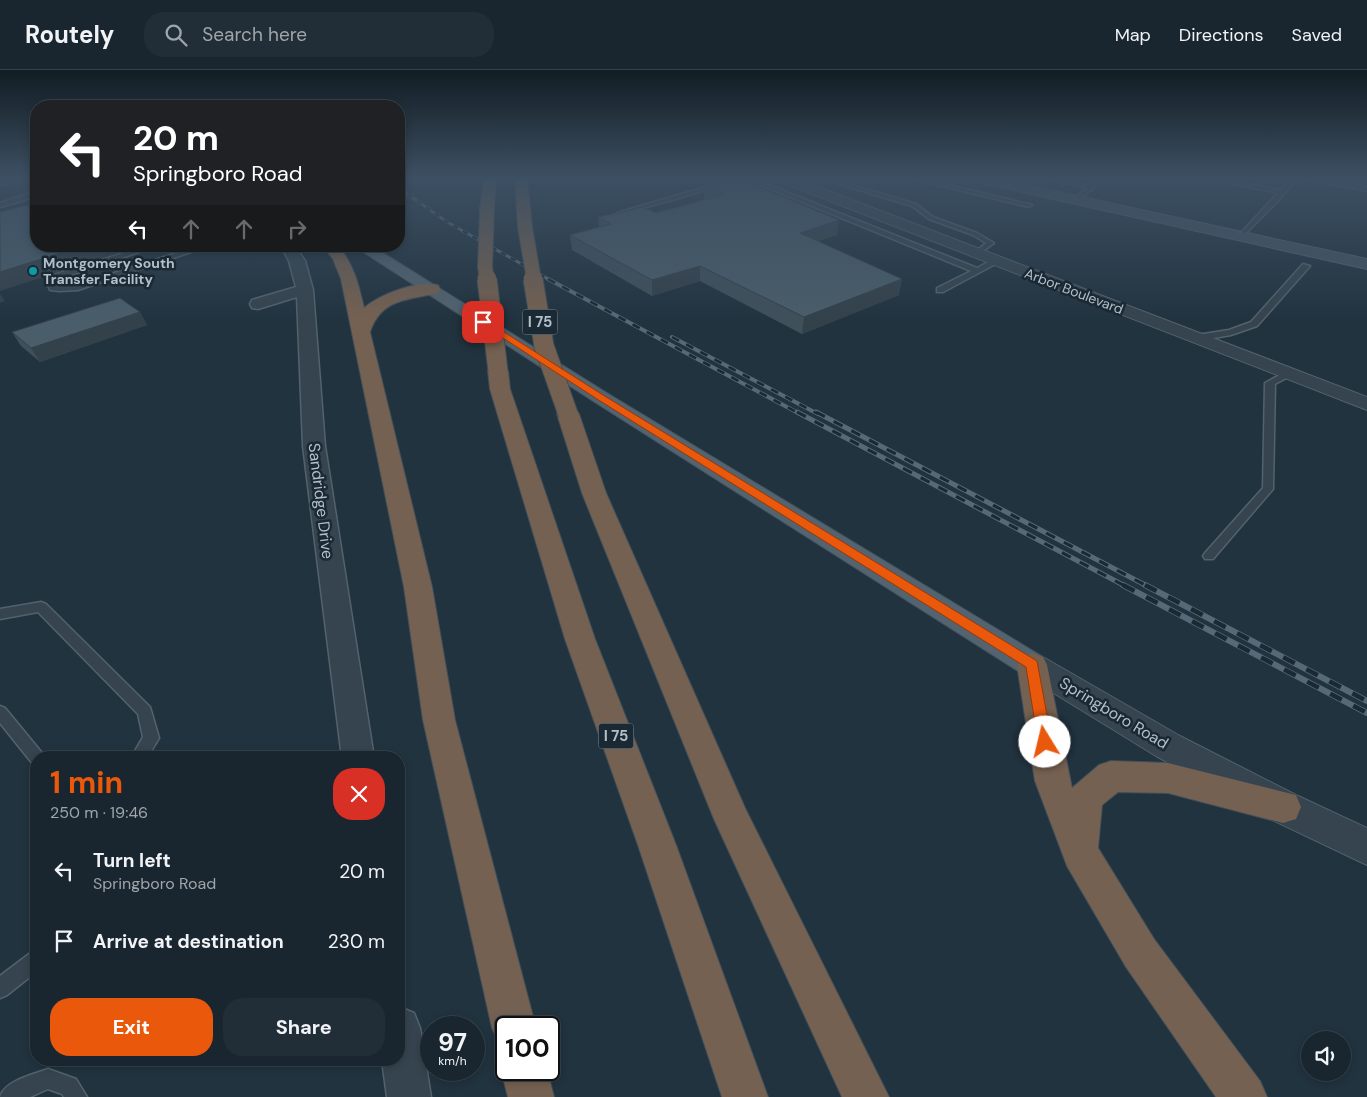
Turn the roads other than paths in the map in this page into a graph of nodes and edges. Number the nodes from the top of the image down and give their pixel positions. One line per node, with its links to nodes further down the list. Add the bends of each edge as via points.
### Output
1 (482, 225): 46 (highway, I 75, bridge, via 500,389 580,639 657,845)
2 (525, 225): 47 (highway, I 75, bridge, via 544,346 594,493 732,819)
3 (861, 225): 18 (lane)
4 (906, 225): 14 (street, Arbor Boulevard)
5 (950, 225): 14 (lane, via 991,243)
6 (1190, 225): 8 (main road)
7 (1251, 225): 8 (lane)
8 (1241, 236): 16 (main road)
9 (135, 252): 10 (lane, via 59,276 50,282 53,288 60,290 75,288)
10 (187, 252)
11 (292, 252): 19 (street, Sandridge Drive)
12 (335, 252): 23 (highway, via 349,279)
13 (371, 252): 20 (main road, Springboro Road)
14 (977, 253): 15 (street, Arbor Boulevard)
15 (997, 261): 18 (lane); 24 (street, Arbor Boulevard)
16 (1367, 264)
17 (1306, 266): 24 (lane, via 1254,324)
18 (977, 271): 21 (lane)
19 (305, 290): 22 (street); 33 (street, Sandridge Drive, via 314,446)
20 (432, 290): 23 (highway, via 407,293 380,304 366,316); 29 (main road, Springboro Road)
21 (940, 290)
22 (258, 304)
23 (360, 334): 39 (highway, via 418,587 439,720)
24 (1197, 338): 25 (street, Arbor Boulevard)
25 (1289, 373): 26 (street, Arbor Boulevard); 27 (lane, via 1270,384 1268,489)
26 (1364, 400)
27 (1209, 556)
28 (0, 614): 32 (lane, via 41,607 145,710 151,738)
29 (1032, 665): 34 (street, Springboro Road, via 1168,746); 36 (highway, via 1052,781)
30 (0, 712): 31 (lane)
31 (31, 751)
32 (143, 751)
33 (352, 751)
34 (1283, 807): 35 (street, Springboro Road); 36 (highway, via 1168,778 1111,776 1085,798)
35 (1367, 847)
36 (1080, 853): 48 (highway, via 1140,954)
37 (30, 966): 38 (lane)
38 (0, 988)
39 (511, 1016)
40 (405, 1066): 44 (street)
41 (527, 1081): 45 (highway)
42 (10, 1097): 43 (lane, via 48,1078 69,1086)
43 (77, 1097)
44 (409, 1097)
45 (531, 1097)
46 (745, 1097)
47 (866, 1097)
48 (1244, 1097)

